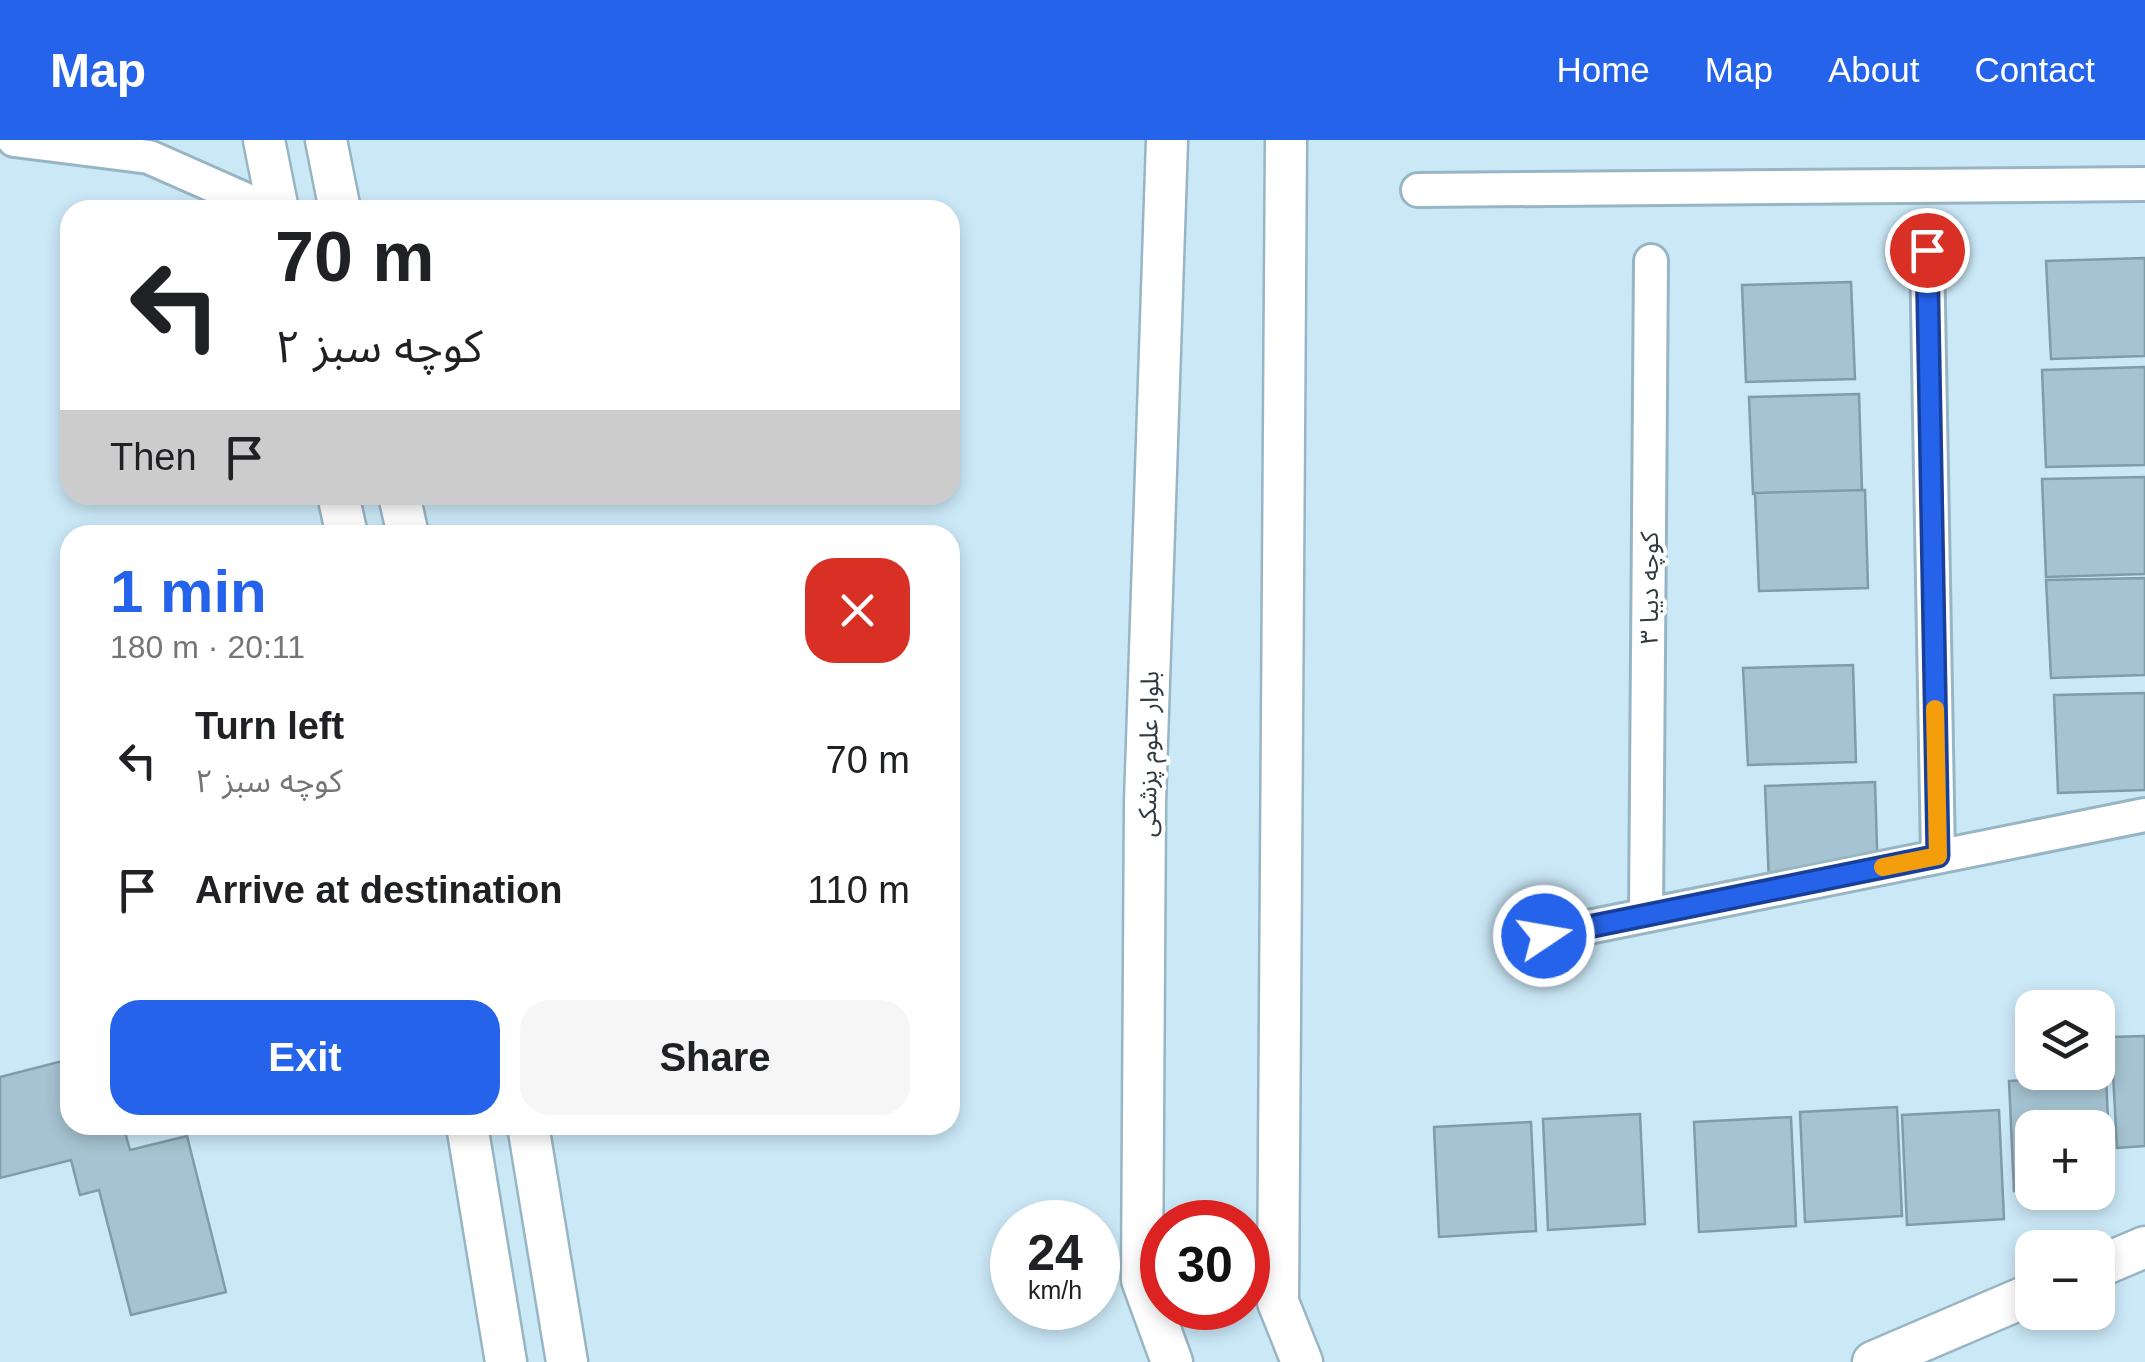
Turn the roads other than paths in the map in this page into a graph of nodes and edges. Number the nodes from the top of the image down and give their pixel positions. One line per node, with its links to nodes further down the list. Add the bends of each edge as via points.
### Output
1 (14, 140): 8 (street, via 149,156)
2 (264, 140): 9 (street)
3 (326, 140): 10 (street)
4 (1166, 140): 26 (street, بلوار علوم پزشکی, via 1146,802 1142,1280)
5 (1286, 140): 27 (street, via 1278,1302)
6 (2145, 184): 7 (street)
7 (1418, 190)
8 (247, 200)
9 (276, 200)
10 (338, 200)
11 (1927, 250): 14 (street)
12 (1651, 261): 15 (street, کوچه دیبا ۳)
13 (2145, 815): 14 (street)
14 (1938, 856): 15 (street)
15 (1646, 915): 16 (street)
16 (1544, 936)
17 (469, 1135): 23 (street)
18 (530, 1135): 21 (street)
19 (2145, 1246): 20 (street)
20 (2115, 1259)
21 (560, 1298): 23 (street); 25 (street)
22 (2015, 1301): 28 (street)
23 (500, 1310): 24 (street)
24 (506, 1362)
25 (567, 1362)
26 (1172, 1362)
27 (1302, 1362)
28 (1873, 1362)

